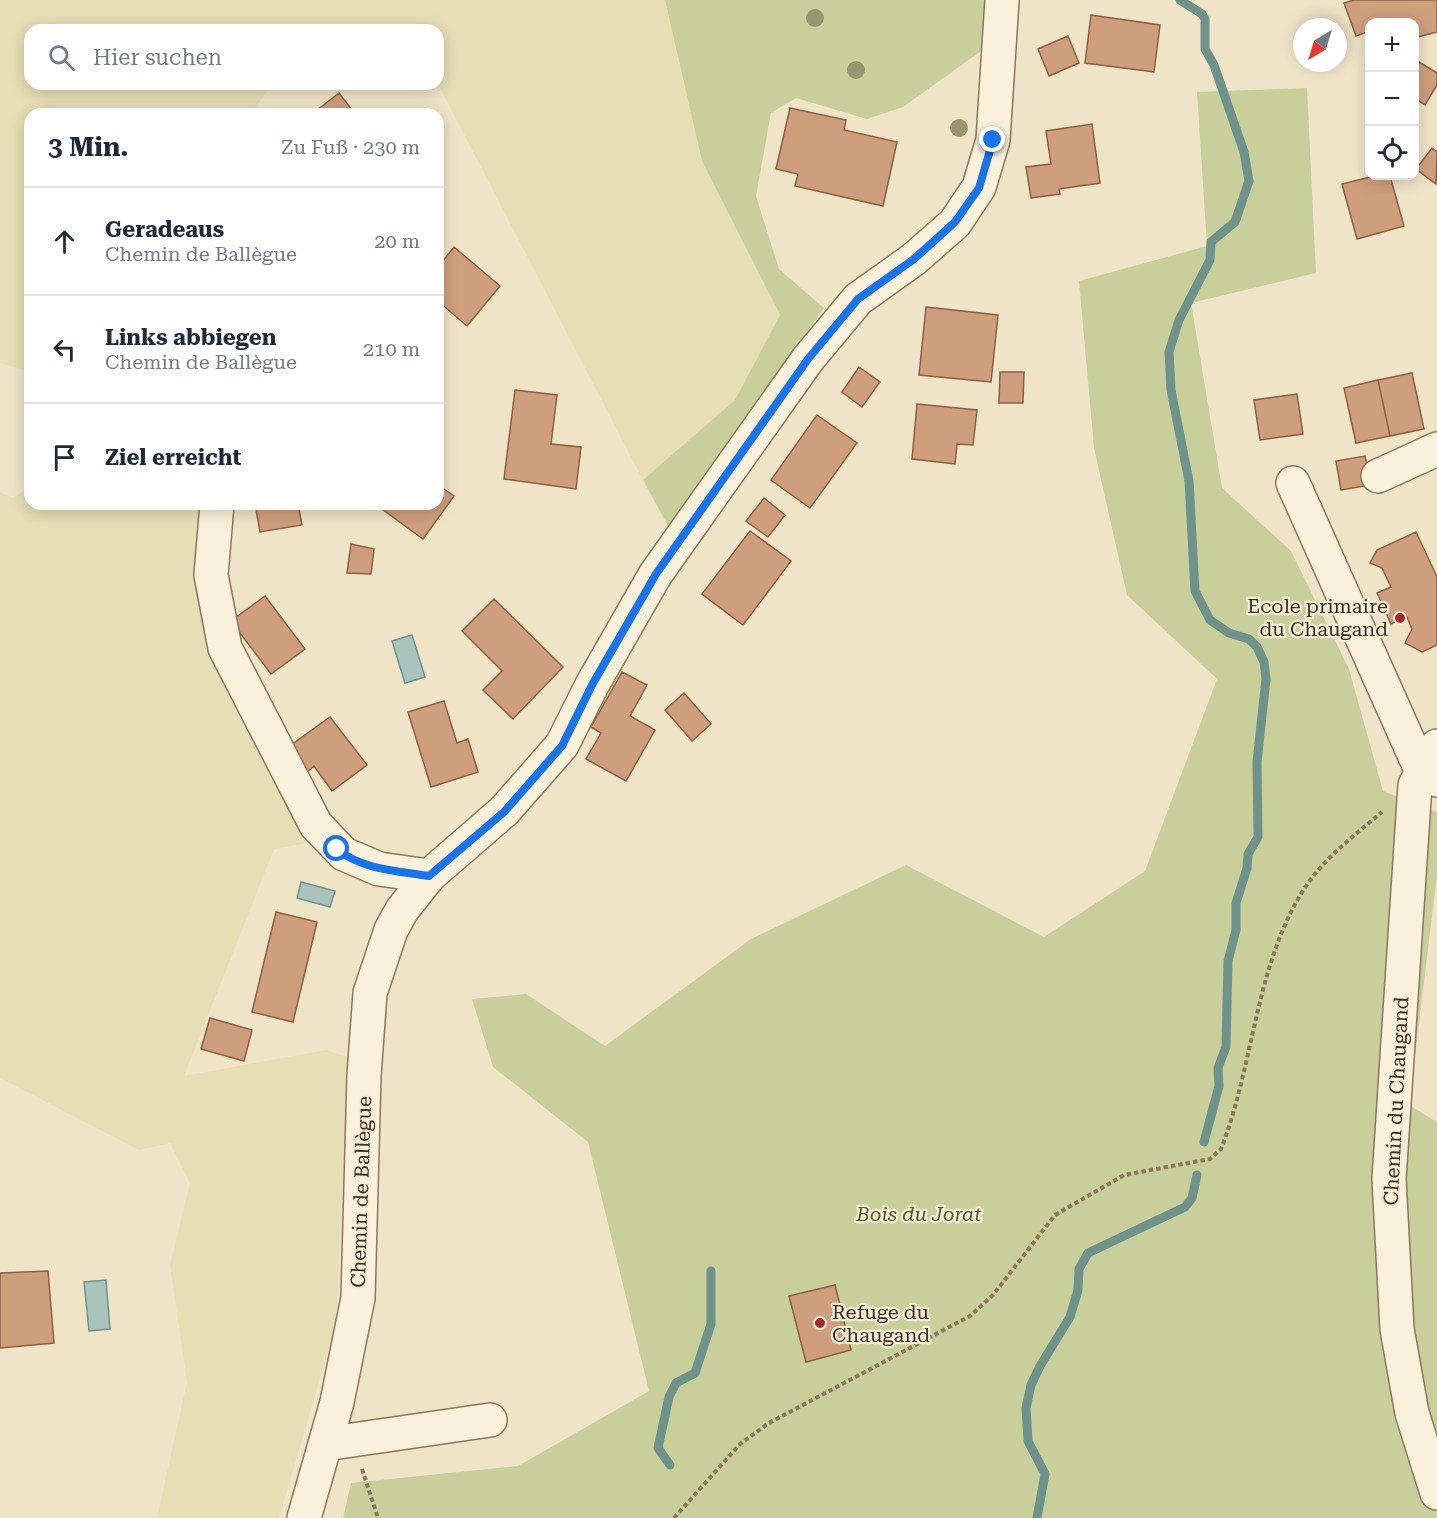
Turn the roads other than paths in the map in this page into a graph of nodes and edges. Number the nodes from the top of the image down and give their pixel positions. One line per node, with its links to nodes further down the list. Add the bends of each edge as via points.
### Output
1 (1002, 0): 7 (street, Chemin de Ballègue, via 993,140 979,188 955,222 914,259 858,299 808,359 656,574 562,746 504,812)
2 (1437, 449): 3 (street)
3 (1378, 476)
4 (1293, 483): 6 (street)
5 (217, 510): 7 (street, via 211,575 225,648 316,825 331,843 353,859 379,869)
6 (1428, 771): 10 (street, Chemin du Chaugand, via 1389,1179 1397,1329 1412,1413)
7 (429, 876): 9 (street, Chemin de Ballègue, via 414,892 391,930 370,993 358,1298)
8 (490, 1420): 9 (street)
9 (334, 1443): 11 (street, Chemin de Ballègue)
10 (1437, 1493)
11 (304, 1518)

